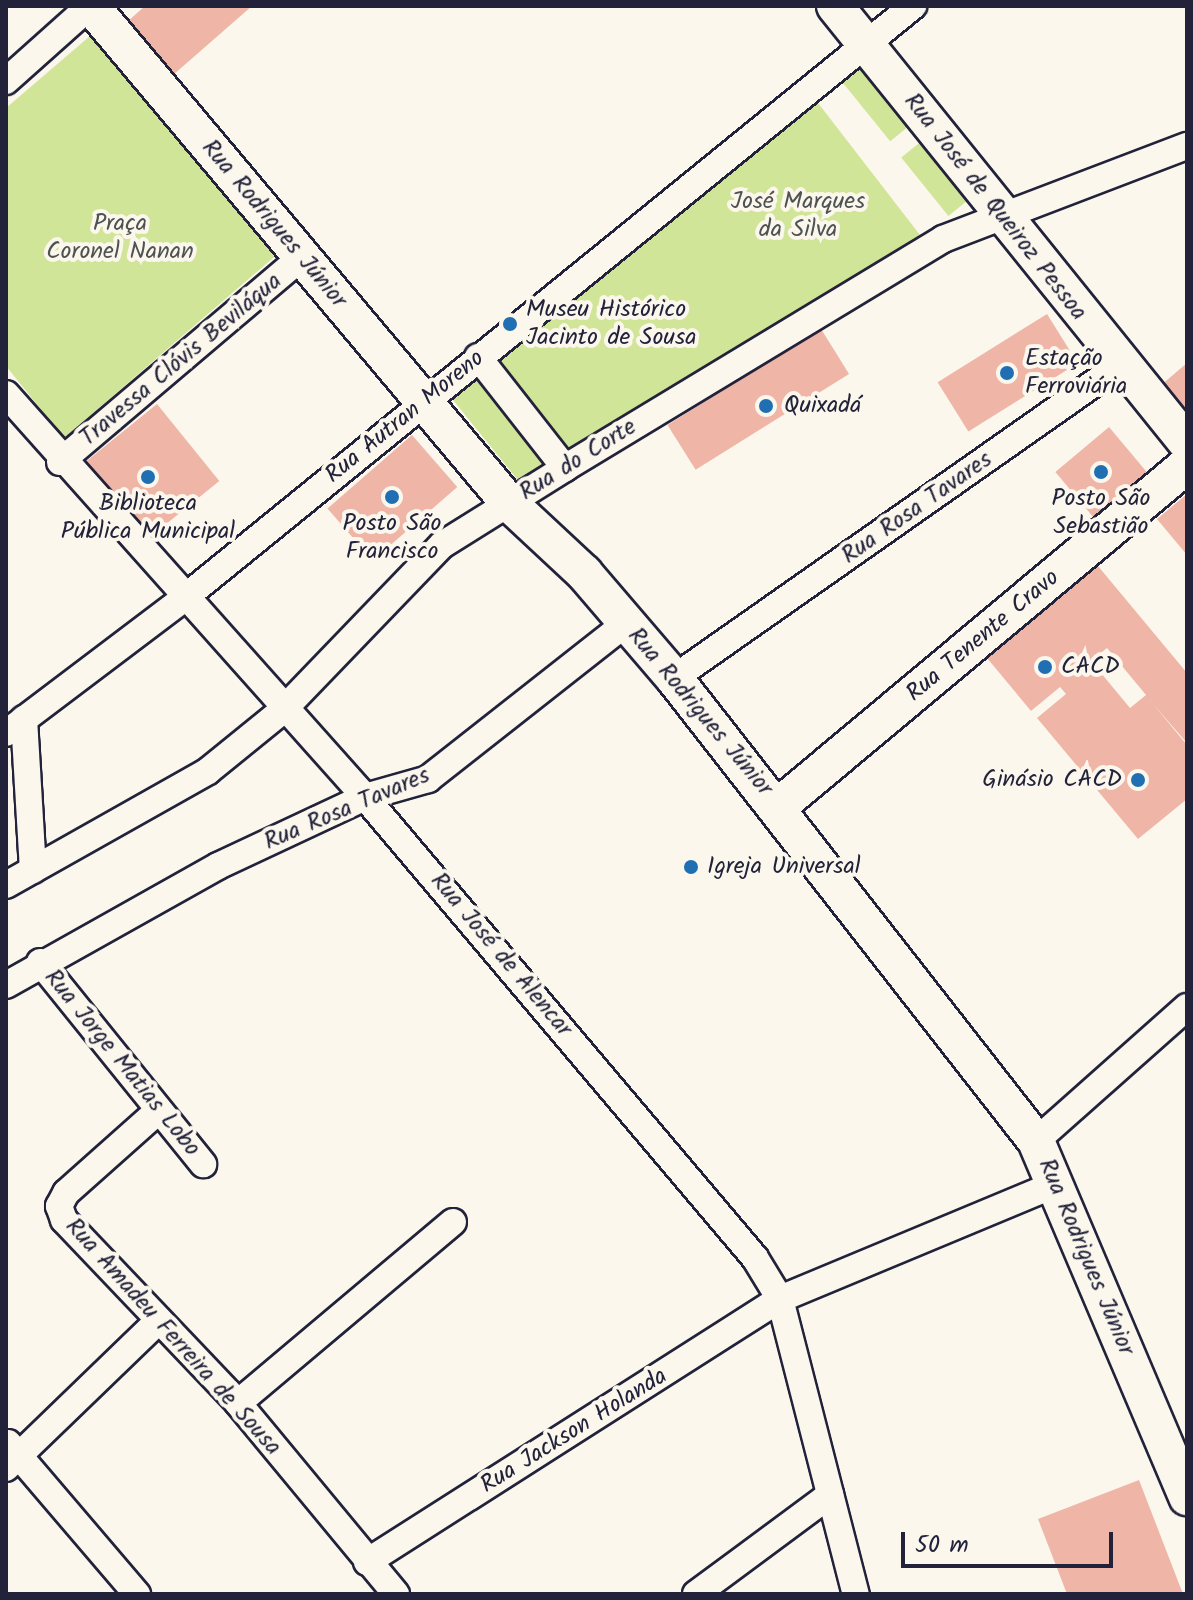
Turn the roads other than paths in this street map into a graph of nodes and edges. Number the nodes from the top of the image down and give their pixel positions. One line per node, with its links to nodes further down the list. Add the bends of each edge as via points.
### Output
1 (90, 6): 5 (street); 8 (main road, Rua Rodrigues Júnior)
2 (835, 6): 4 (main road, Rua José de Queiroz Pessoa)
3 (913, 6): 4 (street, Rua Autran Moreno)
4 (867, 45): 7 (main road, Rua José de Queiroz Pessoa); 9 (street, Rua Autran Moreno)
5 (6, 81)
6 (1187, 146): 7 (street, Rua do Corte)
7 (999, 212): 10 (main road, Rua José de Queiroz Pessoa); 16 (street, Rua do Corte)
8 (302, 257): 12 (main road, Rua Rodrigues Júnior); 14 (street, Travessa Clóvis Beviláqua)
9 (478, 357): 12 (street, Rua Autran Moreno); 16 (street)
10 (1120, 365): 13 (main road, Rua José de Queiroz Pessoa); 20 (street, Rua Rosa Tavares)
11 (6, 394): 14 (street, Rua José de Alencar)
12 (424, 402): 17 (main road, Rua Rodrigues Júnior); 18 (street, Rua Autran Moreno)
13 (1187, 443)
14 (60, 462): 18 (street, Rua José de Alencar)
15 (1187, 465): 24 (main road, Rua Tenente Cravo)
16 (565, 468): 17 (street, Rua do Corte)
17 (509, 503): 19 (main road, Rua Rodrigues Júnior); 21 (street, Rua do Corte, via 442,545)
18 (183, 599): 21 (street, Rua José de Alencar); 22 (street, Rua Autran Moreno)
19 (625, 624): 20 (main road, Rua Rodrigues Júnior); 23 (street, Rua Rosa Tavares, via 428,779)
20 (674, 678): 24 (main road, Rua Rodrigues Júnior)
21 (283, 710): 23 (street, Rua José de Alencar); 25 (street, Rua do Corte, via 208,771)
22 (15, 726): 25 (street)
23 (365, 797): 27 (street, Rua Rosa Tavares); 35 (street, Rua José de Alencar, via 708,1198)
24 (779, 806): 31 (main road, Rua Rodrigues Júnior)
25 (33, 870): 26 (street, Rua do Corte)
26 (6, 885)
27 (40, 962): 28 (street, Rua Rosa Tavares); 30 (street, Rua Jorge Matias Lobo)
28 (6, 985)
29 (1187, 1007): 31 (street)
30 (158, 1111): 32 (street, Rua Jorge Matias Lobo); 36 (street, Rua Amadeu Ferreira de Sousa, via 71,1188 59,1206 64,1220)
31 (1036, 1141): 33 (main road, Rua Rodrigues Júnior)
32 (203, 1164)
33 (1058, 1183): 35 (street, Rua Jackson Holanda); 40 (main road, Rua Rodrigues Júnior)
34 (453, 1222): 37 (street)
35 (780, 1299): 39 (street, Rua José de Alencar); 41 (street, Rua Jackson Holanda)
36 (158, 1321): 37 (street, Rua Amadeu Ferreira de Sousa); 38 (street)
37 (238, 1403): 41 (street, Rua Amadeu Ferreira de Sousa)
38 (10, 1454): 42 (street)
39 (830, 1495): 44 (street); 45 (street, Rua José de Alencar)
40 (1187, 1497)
41 (367, 1562): 43 (street, Rua Amadeu Ferreira de Sousa)
42 (137, 1594)
43 (396, 1594)
44 (696, 1594)
45 (856, 1594)

